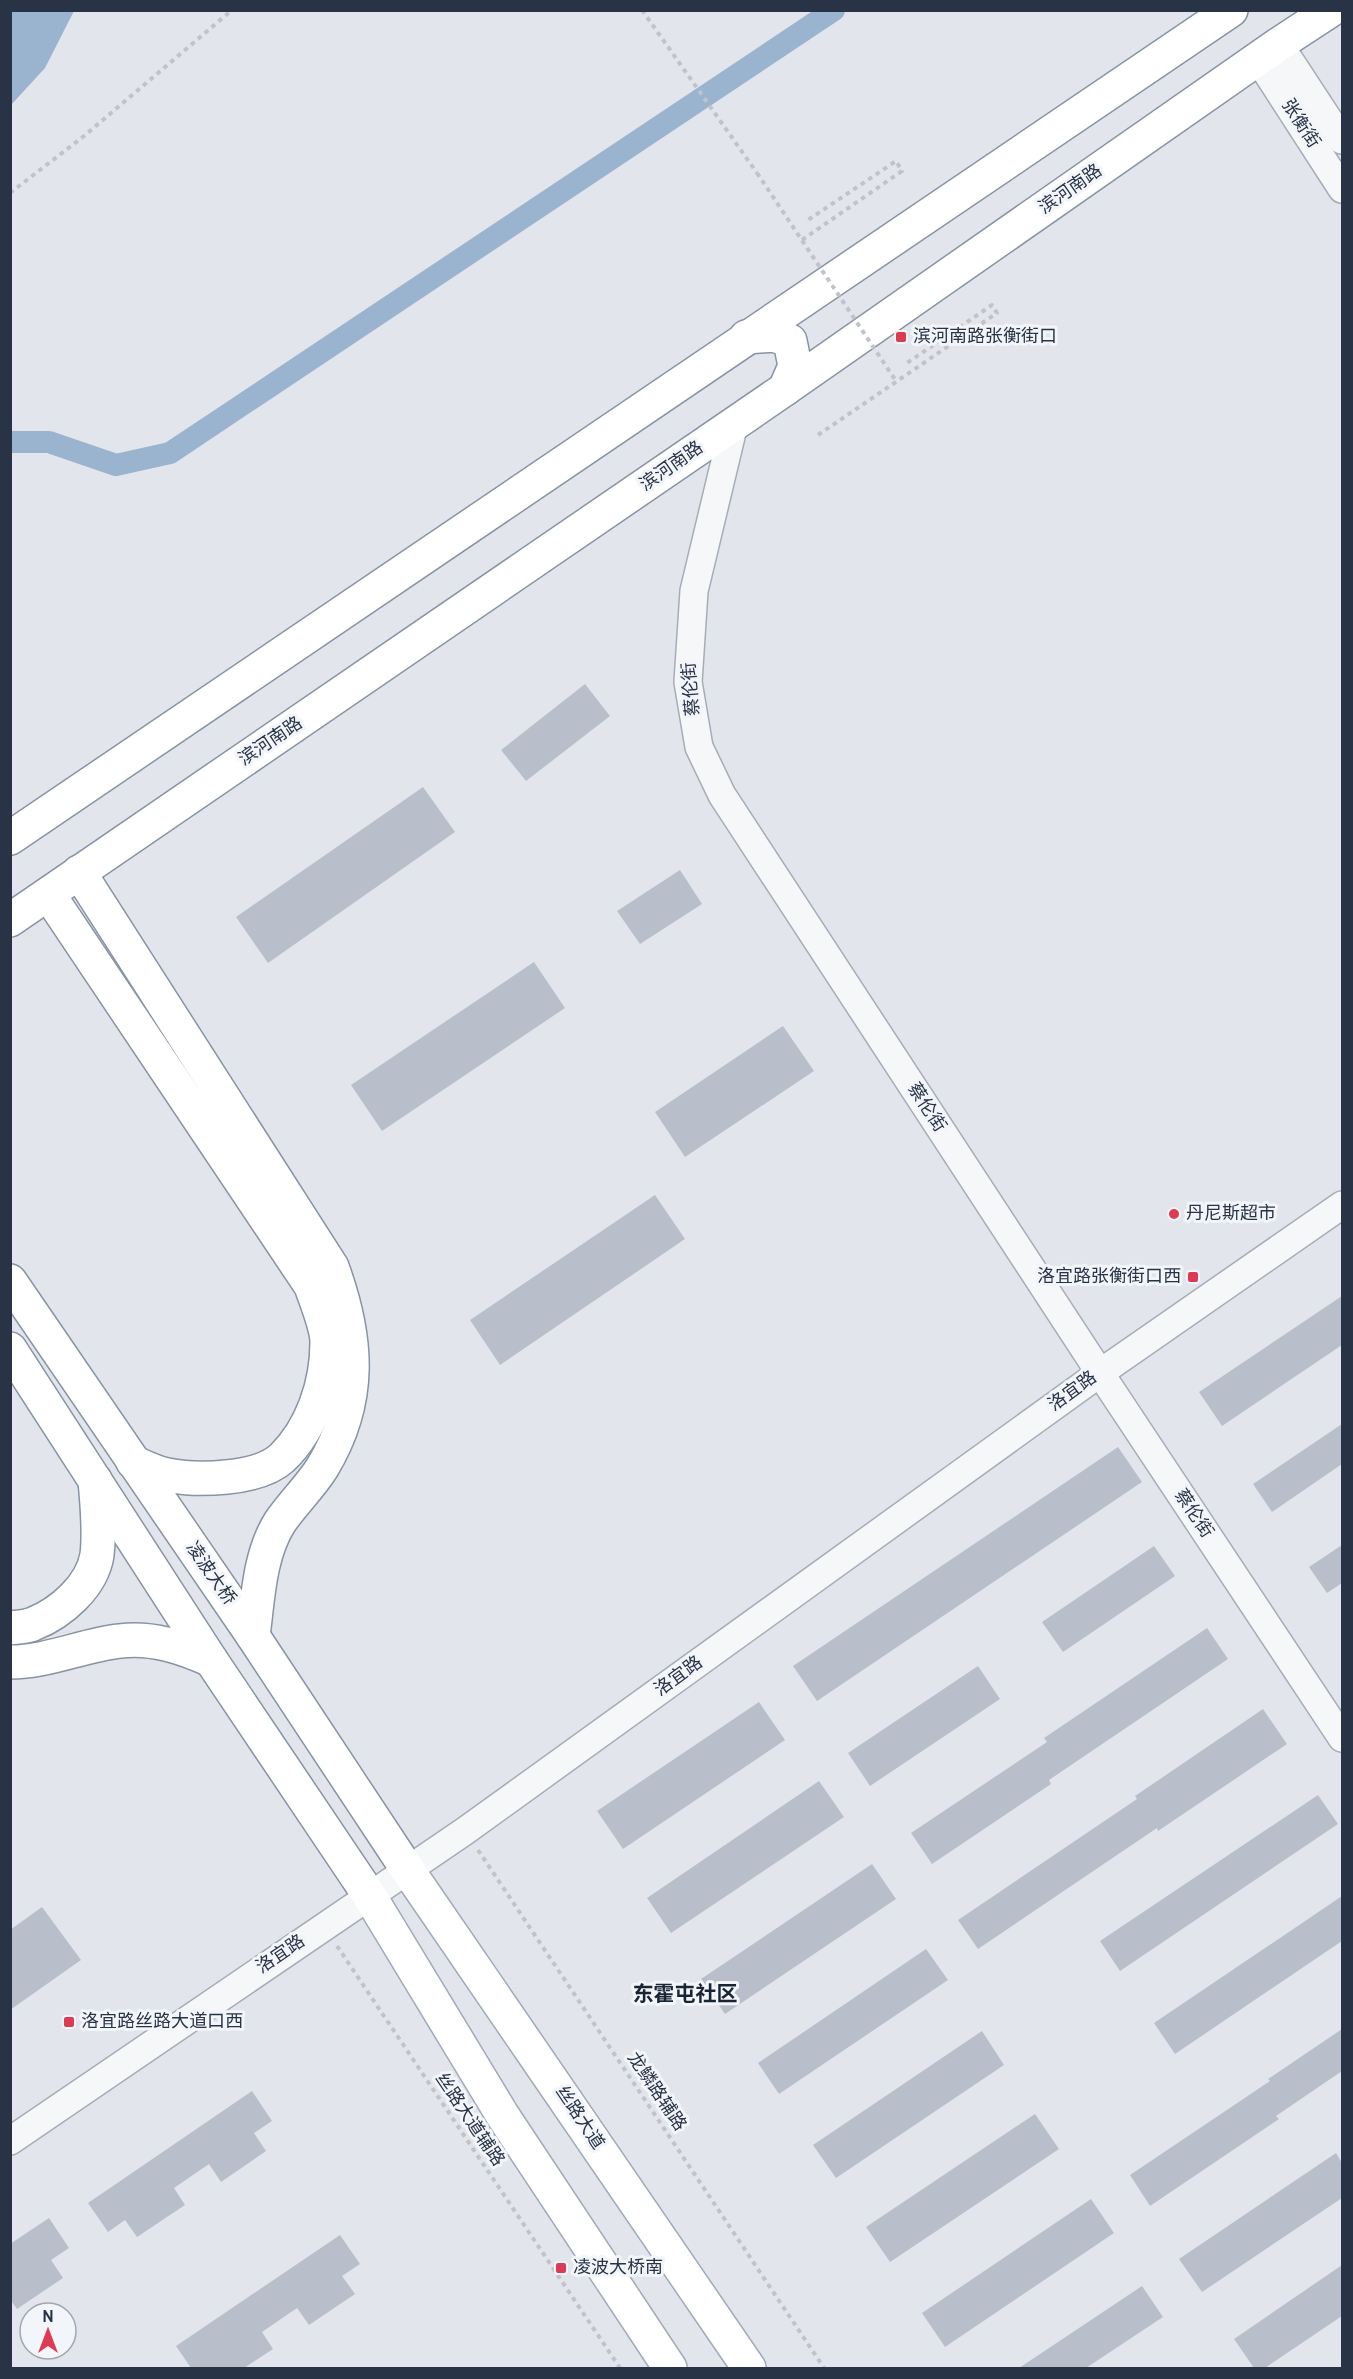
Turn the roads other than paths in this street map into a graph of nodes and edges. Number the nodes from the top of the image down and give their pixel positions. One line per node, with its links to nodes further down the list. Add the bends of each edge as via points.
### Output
1 (1232, 10): 6 (main road)
2 (1331, 10): 3 (main road, 滨河南路)
3 (1268, 51): 4 (street, 张衡街); 5 (street, 张衡街); 7 (main road, 滨河南路)
4 (1342, 140)
5 (1342, 189)
6 (746, 338): 7 (main road, via 774,335 790,341 795,366); 9 (main road)
7 (785, 389): 8 (main road, 滨河南路)
8 (734, 424): 10 (main road, 滨河南路); 17 (street, 蔡伦街, via 693,601 688,682 699,747 722,795)
9 (10, 837)
10 (79, 872): 11 (main road, 滨河南路); 21 (main road, via 332,1267 343,1298 353,1363 345,1419 322,1468 280,1522 270,1545 260,1579)
11 (49, 894): 12 (main road, 滨河南路); 18 (main road, via 311,1286 327,1341 322,1387 308,1425 280,1460 247,1475 205,1479 166,1475)
12 (10, 920)
13 (1342, 1187): 17 (street, 洛宜路)
14 (1342, 1205): 17 (street, 洛宜路)
15 (10, 1281): 18 (main road, 凌波大桥)
16 (10, 1349): 19 (main road)
17 (1095, 1367): 24 (street, 蔡伦街); 25 (street, 洛宜路, via 457,1818); 25 (street, 洛宜路, via 465,1831)
18 (133, 1462): 21 (main road, 凌波大桥)
19 (95, 1479): 20 (main road, via 99,1529 92,1571 69,1602 52,1614 32,1625); 22 (main road)
20 (10, 1628)
21 (253, 1636): 25 (main road, 凌波大桥)
22 (211, 1660): 23 (main road, via 178,1645 121,1640 28,1662); 26 (main road)
23 (10, 1662)
24 (1342, 1738)
25 (403, 1863): 26 (street, 洛宜路); 30 (main road, 丝路大道)
26 (364, 1889): 27 (street, 洛宜路); 28 (street, 洛宜路); 29 (main road, via 503,2116)
27 (10, 2121)
28 (10, 2141)
29 (670, 2368)
30 (749, 2368)

